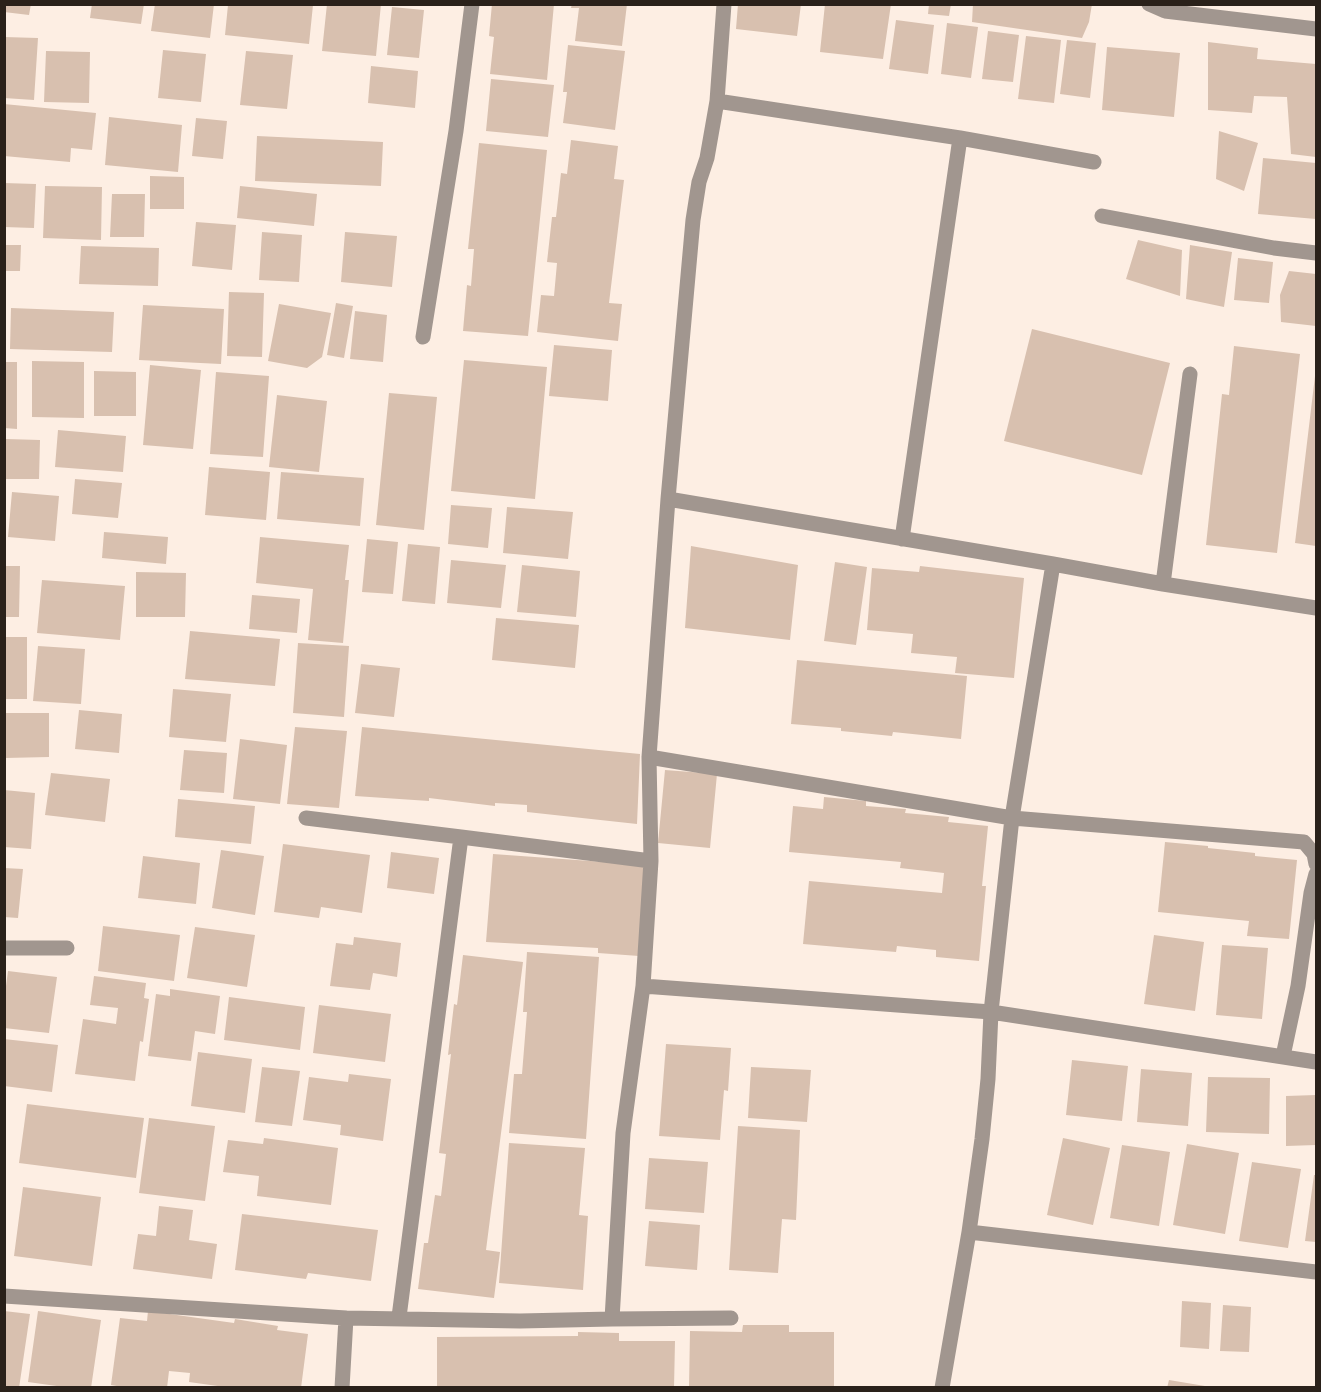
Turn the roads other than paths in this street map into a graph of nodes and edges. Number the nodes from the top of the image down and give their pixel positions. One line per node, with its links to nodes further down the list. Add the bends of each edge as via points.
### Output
1 (472, 4): 10 (street)
2 (724, 4): 5 (street)
3 (1149, 4): 4 (street, via 1165,11)
4 (1317, 29)
5 (717, 101): 6 (street); 12 (street, via 693,220)
6 (960, 138): 7 (street); 13 (street)
7 (1094, 162)
8 (1102, 216): 9 (street)
9 (1317, 253)
10 (423, 337)
11 (1190, 374): 15 (street)
12 (668, 499): 13 (street); 17 (street)
13 (902, 539): 14 (street)
14 (1053, 564): 15 (street); 19 (street)
15 (1163, 584): 16 (street)
16 (1317, 608)
17 (649, 757): 19 (street); 21 (street)
18 (306, 818): 20 (street)
19 (1012, 818): 22 (street, via 1285,839 1304,842); 27 (street)
20 (461, 837): 21 (street); 33 (street)
21 (651, 861): 26 (street)
22 (1317, 864)
23 (1317, 874): 28 (street)
24 (4, 948): 25 (street)
25 (67, 948)
26 (643, 986): 27 (street); 36 (street, via 622,1133)
27 (991, 1012): 28 (street); 30 (street, via 988,1078)
28 (1283, 1056): 29 (street)
29 (1317, 1062)
30 (969, 1232): 31 (street); 38 (street)
31 (1317, 1272)
32 (4, 1296): 34 (street)
33 (399, 1317): 34 (street); 36 (street)
34 (346, 1318): 37 (street)
35 (731, 1318): 36 (street)
36 (612, 1319)
37 (342, 1388)
38 (942, 1388)

